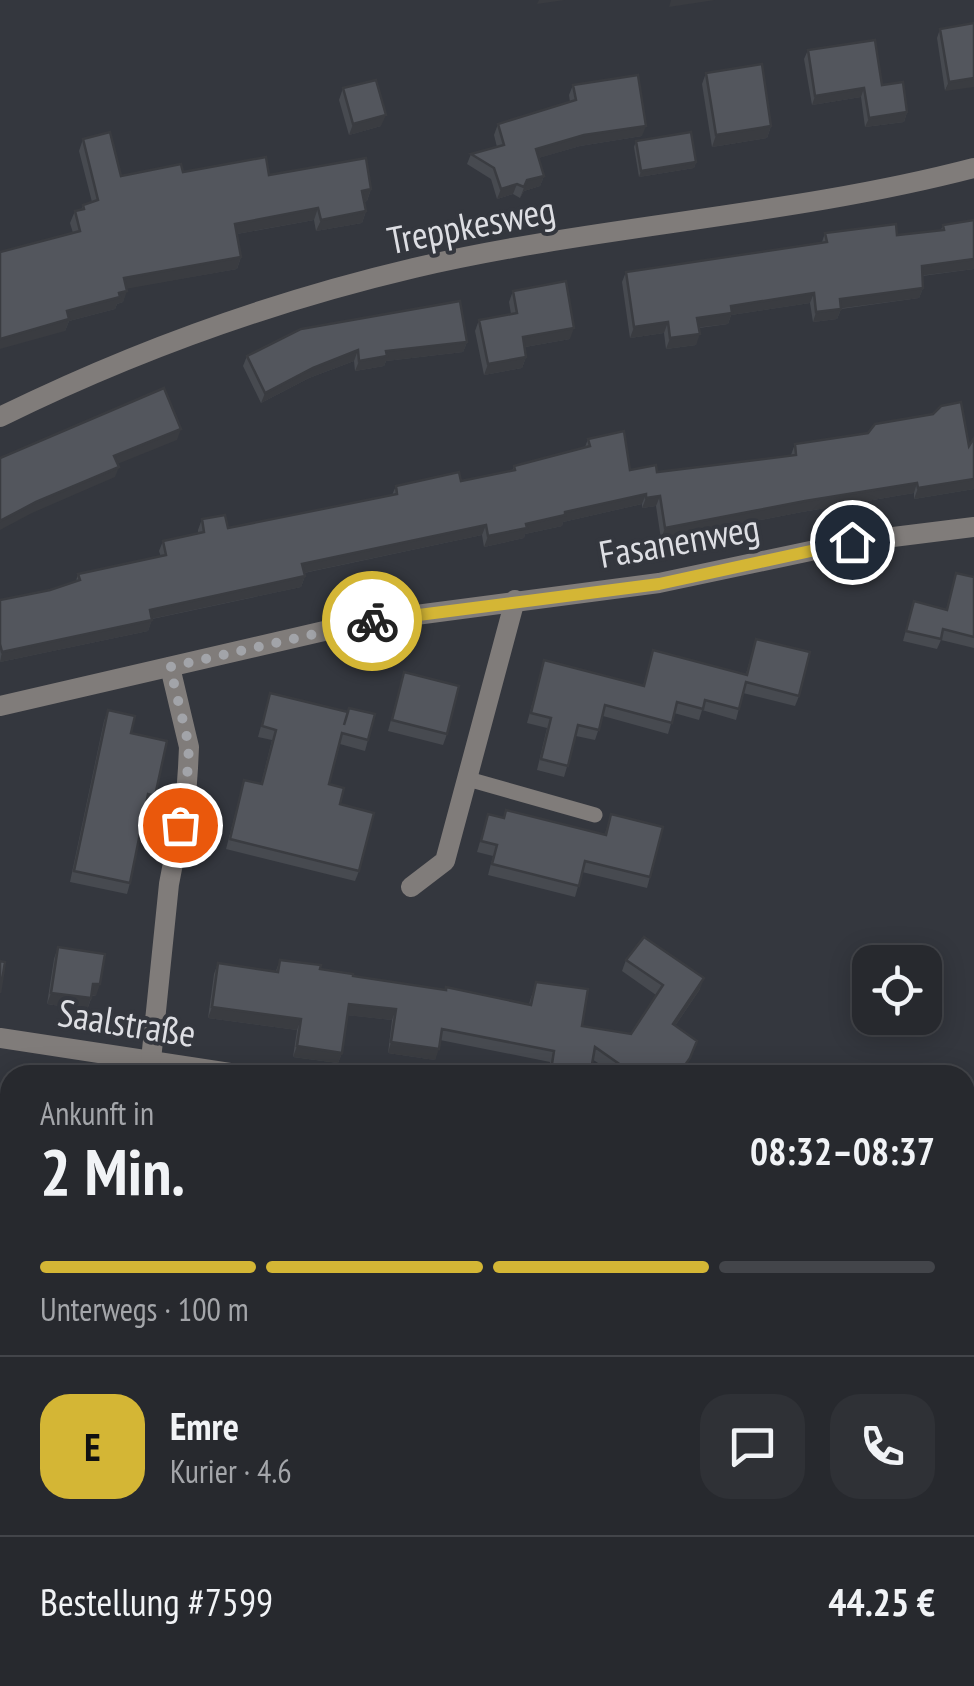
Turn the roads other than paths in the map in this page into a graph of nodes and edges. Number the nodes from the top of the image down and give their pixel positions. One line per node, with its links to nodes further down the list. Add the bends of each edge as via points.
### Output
1 (974, 168): 2 (street, Treppkesweg, via 416,268 262,308)
2 (0, 417)
3 (974, 527): 4 (street, Fasanenweg, via 852,542 659,584)
4 (515, 600): 5 (street, Fasanenweg, via 363,622); 7 (street)
5 (170, 667): 6 (street, Fasanenweg); 11 (street, via 189,746)
6 (0, 706)
7 (468, 779): 8 (lane); 9 (street, via 445,861)
8 (595, 815)
9 (412, 887)
10 (0, 1038): 11 (street, Saalstraße)
11 (152, 1060): 12 (street, Saalstraße)
12 (182, 1065)

